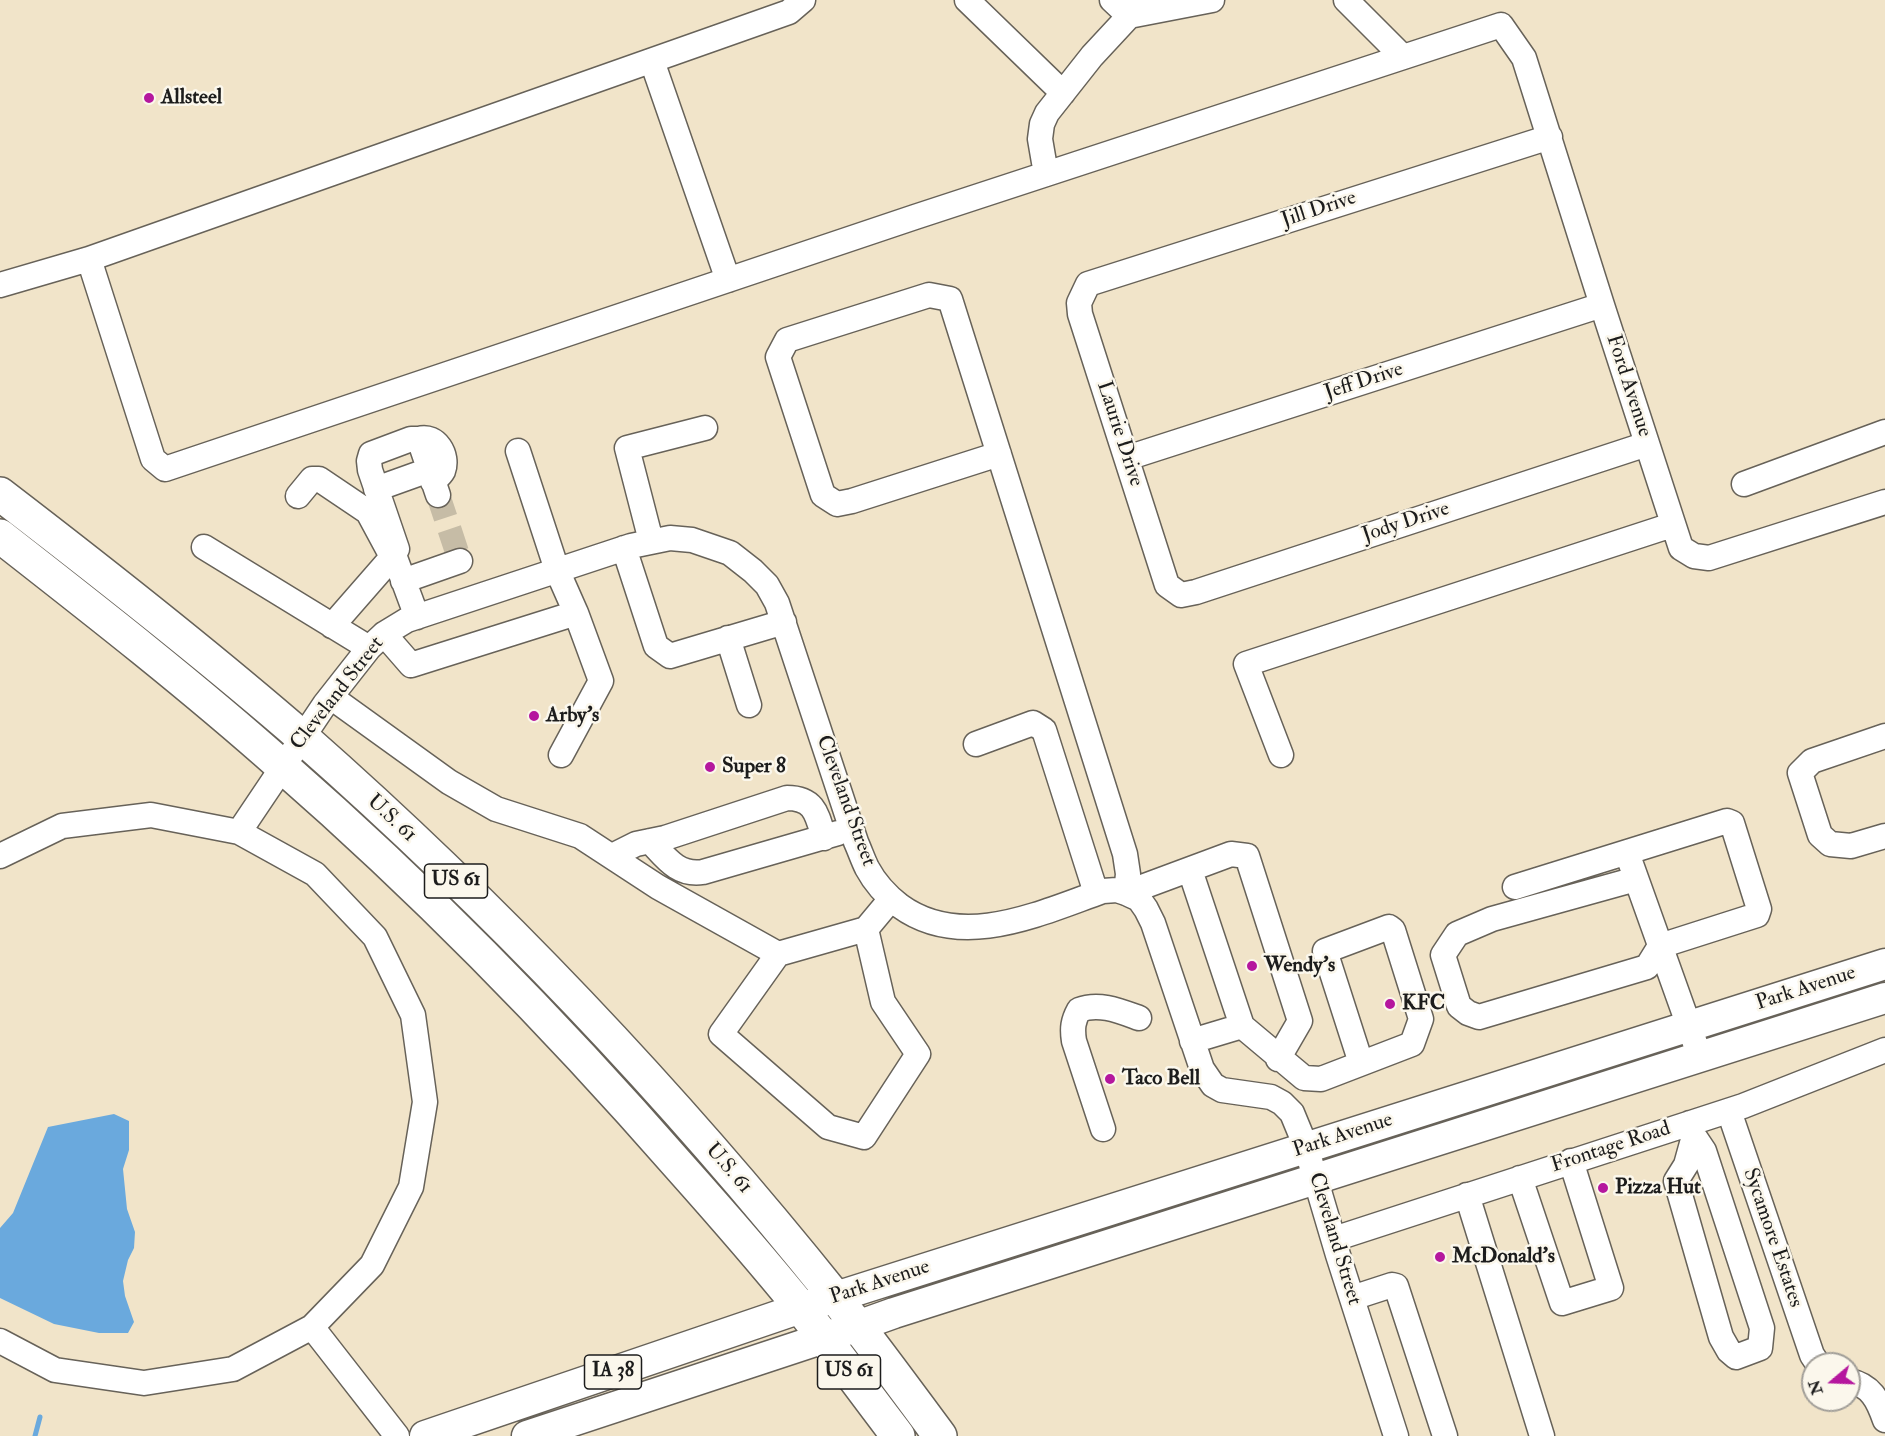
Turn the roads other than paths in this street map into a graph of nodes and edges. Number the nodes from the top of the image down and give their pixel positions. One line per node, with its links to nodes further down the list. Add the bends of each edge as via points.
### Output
1 (803, 0): 7 (street, via 789,12)
2 (967, 0): 8 (street)
3 (1212, 0): 5 (street)
4 (1346, 0): 6 (street)
5 (1128, 5): 8 (street)
6 (1403, 57): 9 (street, Ford Avenue, via 1501,25 1524,57); 10 (street)
7 (652, 60): 11 (street); 12 (street)
8 (1063, 93): 10 (street, via 1042,124)
9 (1550, 137): 13 (street, Jill Drive); 15 (street, Ford Avenue)
10 (1046, 174): 12 (street)
11 (89, 259): 12 (street, via 153,459 165,469); 14 (street)
12 (728, 280)
13 (1088, 284): 21 (street, Laurie Drive, via 1079,303 1080,314)
14 (0, 285)
15 (1602, 305): 18 (street, Ford Avenue); 21 (street, Jeff Drive)
16 (705, 428): 29 (street, via 627,448)
17 (1885, 432): 22 (street)
18 (1647, 444): 27 (street, Ford Avenue); 35 (street, Jody Drive, via 1196,592 1181,594)
19 (518, 451): 33 (street)
20 (999, 454): 20 (street, via 837,504 823,495 778,357 787,340 929,295 950,299); 63 (street, via 1125,854)
21 (1127, 458): 35 (street, Laurie Drive)
22 (1744, 484)
23 (376, 489): 23 (street, via 370,470 371,454 419,439 433,482); 32 (street, via 397,549)
24 (0, 494): 46 (highway, U.S. 61 / US 61, via 184,637)
25 (298, 496): 32 (street, via 312,478 319,478 368,512)
26 (1885, 502): 27 (street, Ford Avenue, via 1709,558 1694,556 1681,548)
27 (1672, 525): 49 (street, via 1246,664)
28 (0, 536): 50 (highway, U.S. 61 / US 61, via 177,676)
29 (651, 541): 31 (street, Cleveland Street); 39 (street, Cleveland Street, via 692,540 730,553 767,585)
30 (204, 547): 40 (street)
31 (624, 548): 33 (street, Cleveland Street); 41 (street, via 656,646 670,656)
32 (394, 555): 34 (street); 40 (street)
33 (557, 570): 36 (street, Cleveland Street); 37 (street)
34 (403, 581): 36 (street, via 460,560); 38 (street)
35 (1167, 585)
36 (473, 598): 38 (street, Cleveland Street)
37 (576, 613): 42 (street, via 411,665); 48 (street, via 601,681)
38 (417, 617): 42 (street, Cleveland Street)
39 (784, 622): 41 (street); 51 (street, Cleveland Street)
40 (332, 626): 42 (street)
41 (728, 638): 44 (street)
42 (376, 641): 43 (street, Cleveland Street)
43 (331, 697): 46 (street, Cleveland Street); 58 (street, via 449,782 486,803 580,836)
44 (749, 705)
45 (1885, 736): 53 (street, via 1812,760 1800,773 1820,835 1830,844 1851,846)
46 (302, 738): 50 (street, Cleveland Street); 87 (highway, U.S. 61 / US 61, via 453,878 593,1019 750,1193)
47 (976, 744): 62 (street, via 1033,723 1044,730)
48 (561, 755)
49 (1281, 755)
50 (282, 766): 52 (street, Cleveland Street); 89 (highway, U.S. 61 / US 61, via 431,903 580,1054)
51 (852, 829): 54 (street); 64 (street, Cleveland Street, via 867,869)
52 (239, 832): 57 (street, via 151,815 62,826); 91 (street, via 315,874 375,937 413,1016 425,1102 411,1187 372,1265)
53 (1885, 836)
54 (824, 838): 55 (street, via 690,874 675,867); 55 (street, via 816,811 798,798 787,798)
55 (650, 842): 58 (street)
56 (1626, 852): 60 (street); 61 (street); 66 (street, via 1727,820 1732,823 1759,913)
57 (0, 856)
58 (612, 856): 67 (street, via 658,887)
59 (1190, 870): 63 (street); 71 (street); 76 (street, via 1231,854 1247,856 1300,1021)
60 (1636, 879): 66 (street); 66 (street, via 1492,920 1457,934 1443,955 1459,1006 1479,1017 1647,967)
61 (1515, 887)
62 (1096, 893): 63 (street, Cleveland Street); 64 (street, Cleveland Street, via 998,924 968,928 939,925)
63 (1126, 893): 73 (street, Cleveland Street, via 1139,899 1153,923)
64 (891, 899): 65 (street)
65 (866, 929): 67 (street); 67 (street, via 883,1002 918,1054 864,1137 828,1127 721,1034)
66 (1660, 946): 72 (street)
67 (778, 954)
68 (1885, 964): 72 (main road, Park Avenue)
69 (1885, 998): 75 (main road, Park Avenue)
70 (1139, 1018): 79 (street, via 1117,1010 1086,1007 1079,1010 1074,1020 1074,1041)
71 (1242, 1026): 73 (street); 76 (street)
72 (1689, 1026): 75 (street); 81 (main road, Park Avenue)
73 (1192, 1041): 81 (street, Cleveland Street, via 1202,1069 1213,1085 1230,1092 1271,1097 1282,1103 1292,1113)
74 (1884, 1054): 78 (street, Frontage Road)
75 (1700, 1057): 84 (main road, Park Avenue)
76 (1278, 1059): 77 (street, via 1304,1078 1321,1079)
77 (1361, 1064): 77 (street, via 1412,1044 1421,1019 1389,927 1325,951)
78 (1729, 1111): 80 (street, Frontage Road); 94 (street, Sycamore Estates)
79 (1103, 1128)
80 (1692, 1130): 80 (street, via 1704,1151 1762,1328 1760,1348 1736,1357 1721,1337 1676,1181 1686,1165); 82 (street, Frontage Road)
81 (1306, 1147): 84 (street, Cleveland Street); 87 (main road, Park Avenue)
82 (1571, 1161): 83 (street, Frontage Road); 83 (street, via 1611,1288 1562,1303)
83 (1520, 1178): 85 (street, Frontage Road)
84 (1316, 1180): 86 (street, Cleveland Street); 90 (main road, Park Avenue)
85 (1467, 1196): 86 (street, Frontage Road); 104 (street)
86 (1334, 1239): 88 (street, Cleveland Street)
87 (836, 1298): 89 (main road, Park Avenue); 90 (highway, U.S. 61 / US 61)
88 (1352, 1298): 102 (street, Cleveland Street); 103 (street, via 1396,1286)
89 (801, 1308): 92 (highway, US 61); 98 (main road, IA 38)
90 (857, 1326): 92 (main road, IA 38); 101 (highway, US 61)
91 (312, 1327): 93 (street, via 232,1369 144,1383 55,1370); 97 (street)
92 (824, 1338): 99 (main road, IA 38); 100 (highway, US 61)
93 (0, 1341)
94 (1811, 1352)
95 (1861, 1384): 96 (street, via 1872,1392)
96 (1885, 1420)
97 (397, 1436)
98 (425, 1436)
99 (527, 1436)
100 (897, 1436)
101 (940, 1436)
102 (1396, 1436)
103 (1445, 1436)
104 (1542, 1436)

